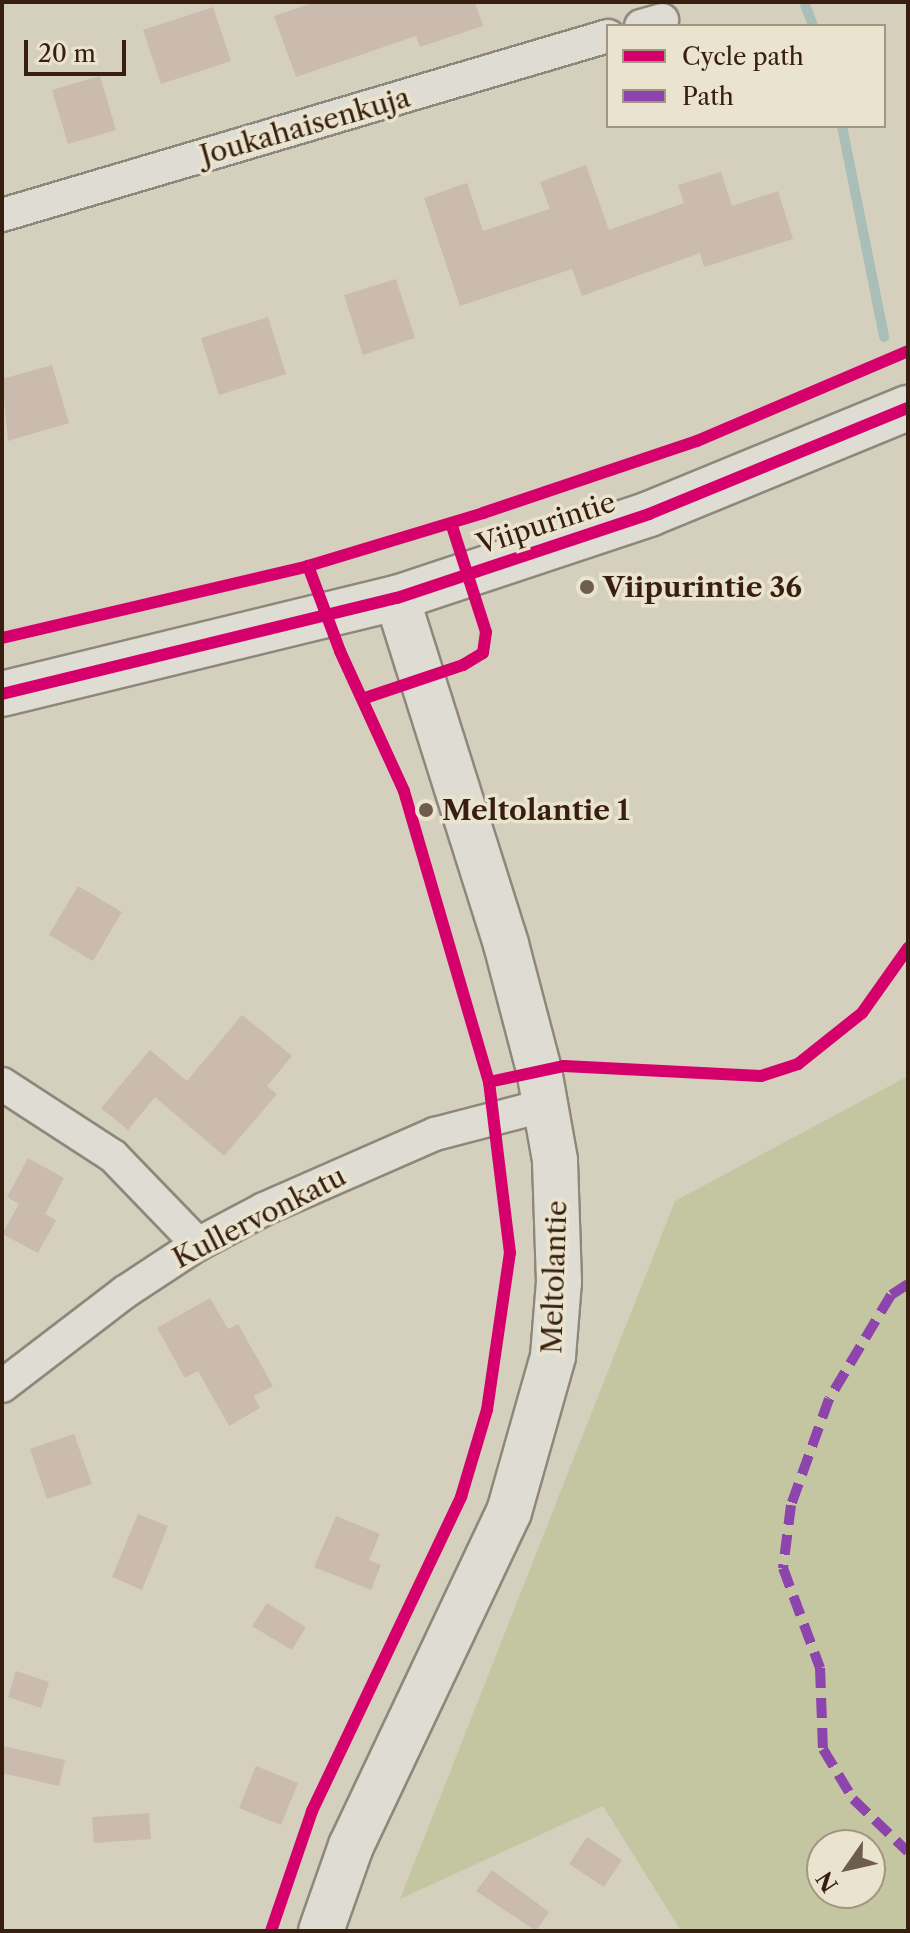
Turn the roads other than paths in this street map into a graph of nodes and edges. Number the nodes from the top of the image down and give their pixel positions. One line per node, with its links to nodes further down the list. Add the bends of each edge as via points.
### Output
1 (606, 37): 2 (street, Joukahaisenkuja)
2 (2, 215)
3 (908, 408): 4 (street, Viipurintie, via 649,514)
4 (397, 598): 5 (street, Viipurintie); 7 (street, Meltolantie, via 501,929)
5 (3, 689)
6 (2, 1084): 8 (street, via 113,1156)
7 (546, 1105): 8 (street, Kullervonkatu, via 435,1134); 10 (street, Meltolantie, via 559,1212 553,1356 509,1512 351,1846)
8 (198, 1244): 9 (street, Kullervonkatu)
9 (2, 1386)
10 (321, 1931)

